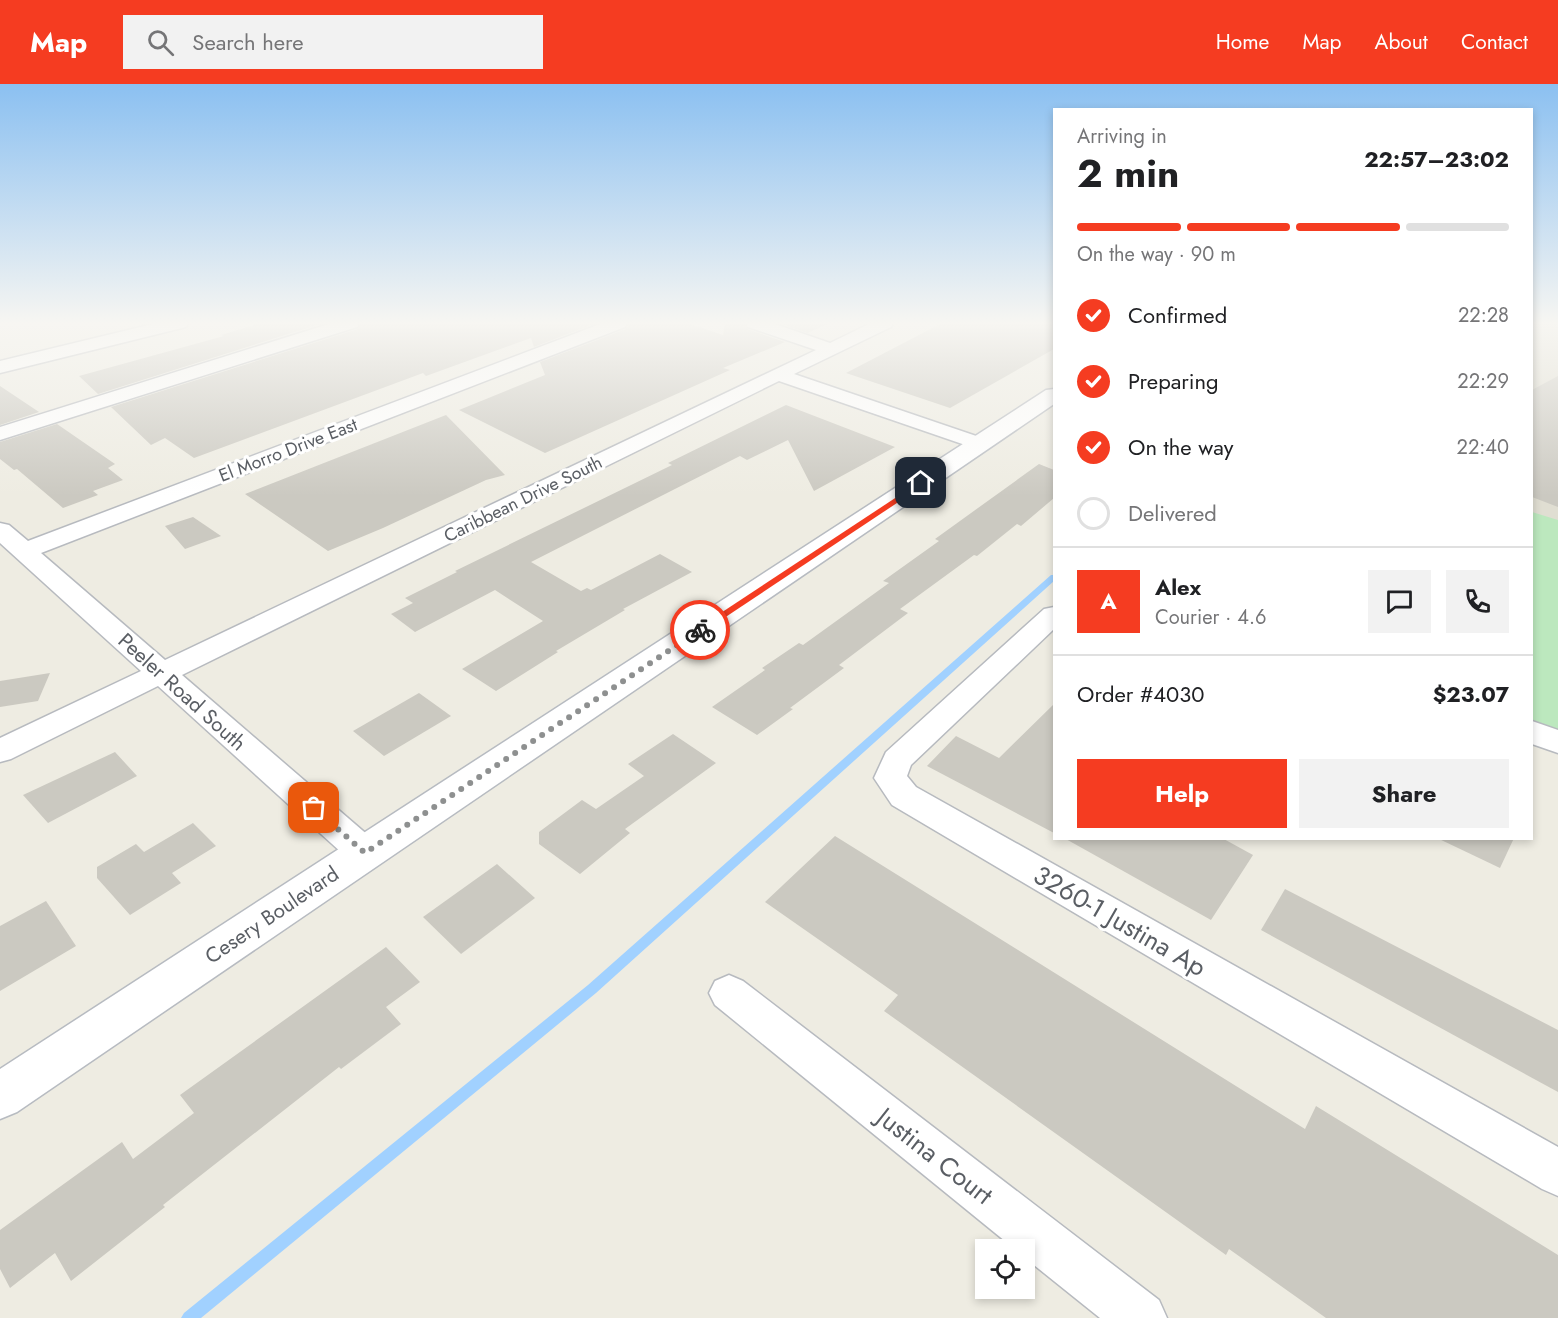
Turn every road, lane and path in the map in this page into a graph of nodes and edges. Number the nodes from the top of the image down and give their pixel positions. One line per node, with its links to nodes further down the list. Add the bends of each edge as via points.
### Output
1 (169, 381): 6 (street)
2 (469, 381): 9 (street, El Morro Drive East)
3 (767, 381): 11 (street, Caribbean Drive South)
4 (795, 381): 7 (street)
5 (1053, 396): 7 (main road, Cesery Boulevard)
6 (0, 434)
7 (981, 444): 15 (main road, Cesery Boulevard)
8 (0, 530): 9 (street, Peeler Road South)
9 (25, 551): 11 (street, Peeler Road South)
10 (1053, 616): 18 (street, 3260-1 Justina Ap, via 897,760 890,778 904,796)
11 (161, 673): 14 (street, Caribbean Drive South); 15 (street, Peeler Road South)
12 (1533, 732): 13 (street)
13 (1558, 742)
14 (0, 751)
15 (365, 853): 17 (main road, Cesery Boulevard)
16 (729, 993): 19 (street, Justina Court)
17 (0, 1096)
18 (1558, 1173)
19 (1141, 1318)

